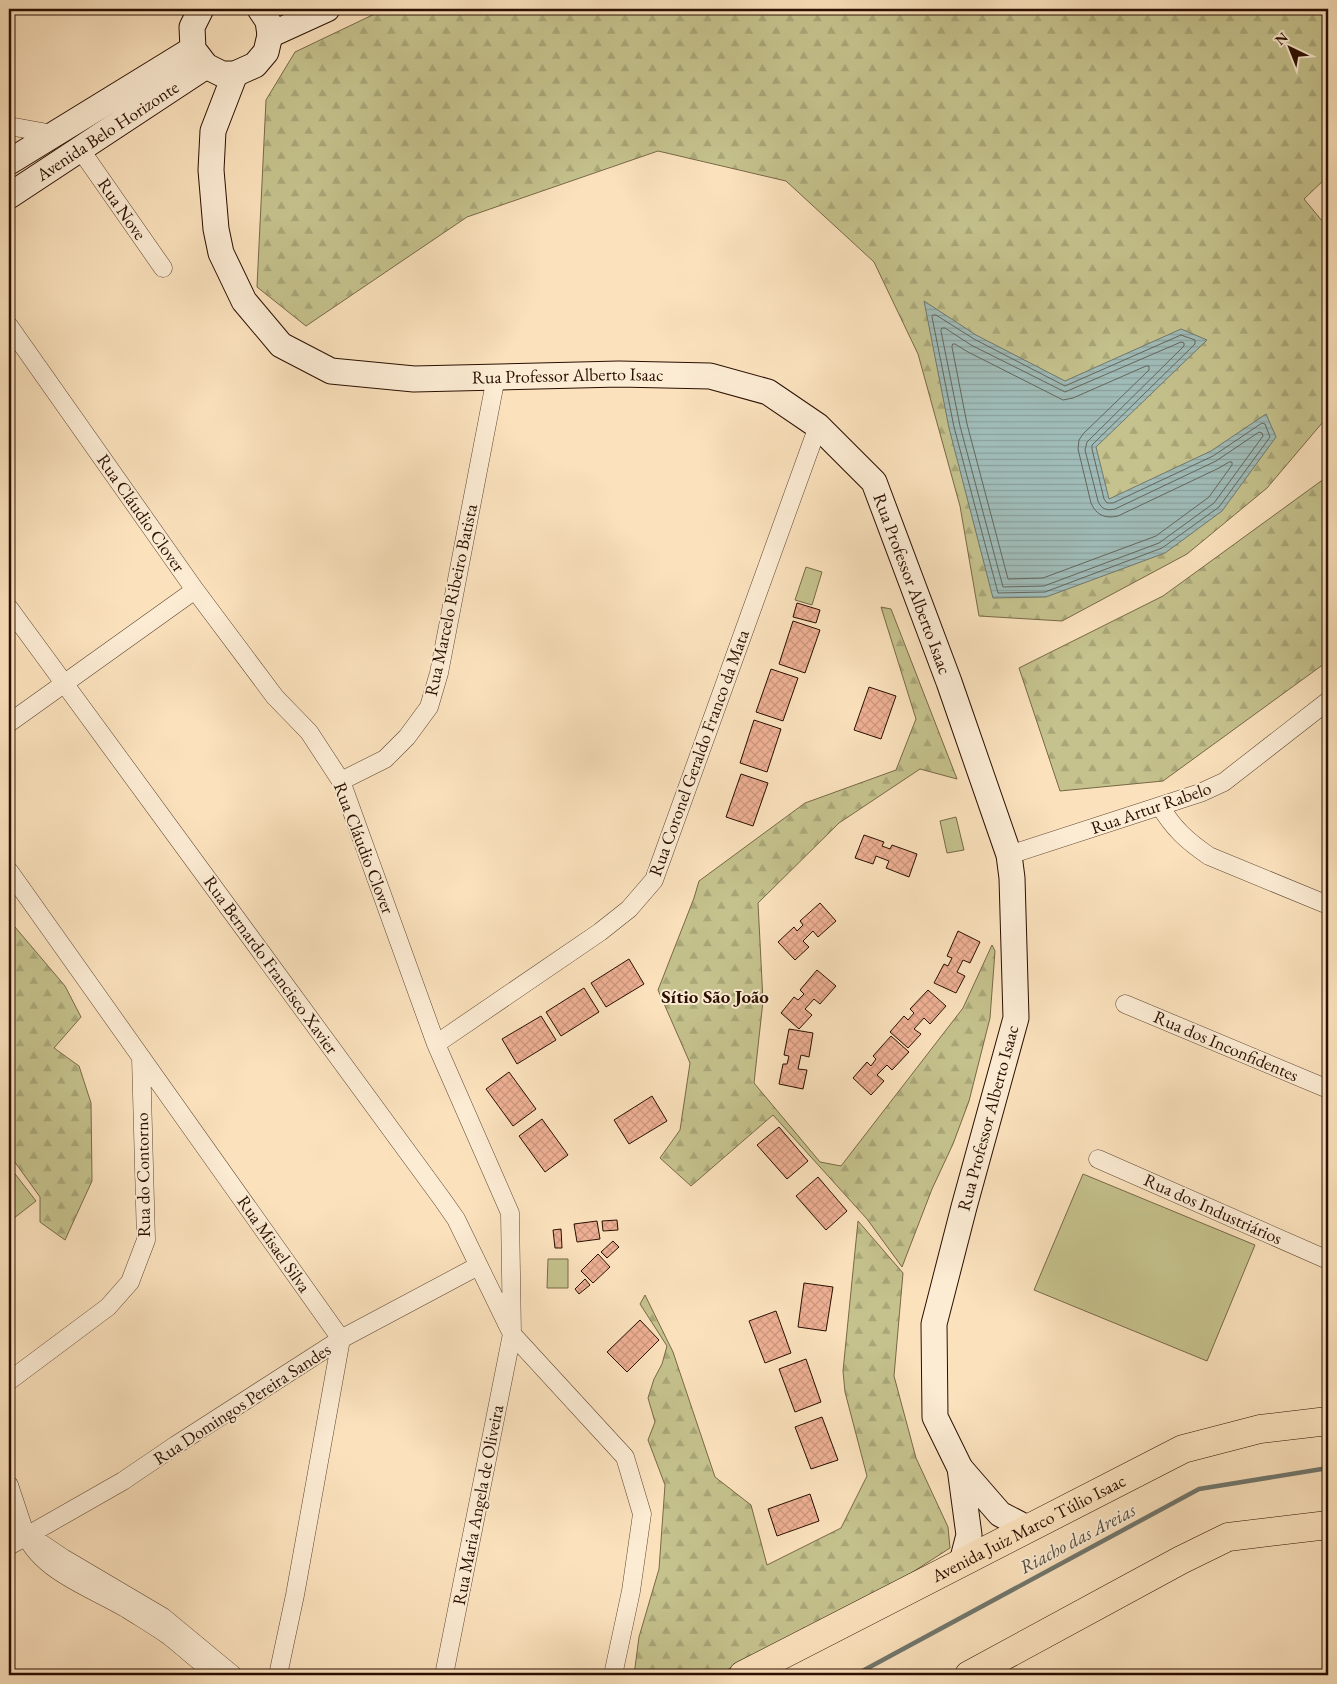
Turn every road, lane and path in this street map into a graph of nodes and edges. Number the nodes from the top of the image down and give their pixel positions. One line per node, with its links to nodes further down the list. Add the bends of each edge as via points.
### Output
1 (201, 9): 5 (main road, via 192,27)
2 (262, 9): 4 (main road)
3 (327, 9): 4 (main road)
4 (270, 35): 6 (main road, via 266,52 255,66)
5 (200, 58): 6 (main road, via 222,74); 8 (main road, Avenida Belo Horizonte); 9 (main road, Avenida Belo Horizonte)
6 (235, 74): 14 (main road, Rua Professor Alberto Isaac, via 213,131 211,170 216,229 221,253 244,301 281,345 331,371 414,379)
7 (9, 126): 8 (street)
8 (53, 134): 10 (main road, Avenida Belo Horizonte)
9 (80, 150): 11 (main road, Avenida Belo Horizonte); 12 (street, Rua Nove)
10 (9, 162)
11 (9, 196)
12 (163, 268)
13 (9, 326): 16 (street, Rua Cláudio Clover)
14 (496, 377): 15 (main road, Rua Professor Alberto Isaac, via 710,376 768,392); 21 (street, Rua Marcelo Ribeiro Batista, via 439,673 428,707 407,737 385,759)
15 (818, 426): 23 (main road, Rua Professor Alberto Isaac, via 874,482); 27 (street, Rua Coronel Geraldo Franco da Mata, via 654,880 629,909 600,932)
16 (196, 590): 18 (street); 21 (street, Rua Cláudio Clover, via 275,697 309,732)
17 (9, 608): 18 (street, Rua Bernardo Francisco Xavier)
18 (65, 684): 20 (street); 32 (street, Rua Bernardo Francisco Xavier, via 442,1199 456,1219)
19 (1328, 701): 22 (street, Rua Artur Rabelo, via 1224,782)
20 (9, 723)
21 (341, 781): 27 (street, Rua Cláudio Clover)
22 (1160, 806): 23 (street, Rua Artur Rabelo); 25 (street, via 1171,825 1209,856)
23 (1009, 855): 37 (main road, Rua Professor Alberto Isaac, via 1016,1018 934,1324 935,1417)
24 (9, 871): 28 (street, Rua Misael Silva)
25 (1328, 905)
26 (1125, 1004): 29 (street, Rua dos Inconfidentes)
27 (436, 1044): 33 (street, Rua Cláudio Clover, via 510,1213)
28 (141, 1057): 34 (street, Rua Misael Silva); 35 (street, Rua do Contorno, via 146,1240 130,1282 108,1308)
29 (1328, 1089)
30 (1098, 1158): 31 (street, Rua dos Industriários)
31 (1328, 1260)
32 (478, 1266): 33 (street, Rua Bernardo Francisco Xavier); 34 (street, Rua Domingos Pereira Sandes)
33 (512, 1334): 47 (street, Rua Maria Angela de Oliveira); 48 (street, Rua Bernardo Francisco Xavier, via 625,1457 640,1504 642,1514 631,1591)
34 (341, 1339): 41 (street, Rua Domingos Pereira Sandes, via 123,1482); 46 (street)
35 (9, 1381)
36 (1328, 1421): 40 (main road, Avenida Juiz Marco Túlio Isaac, via 1260,1429 1183,1449)
37 (960, 1468): 40 (main road, via 1000,1514); 43 (main road, via 969,1535)
38 (9, 1485): 41 (street)
39 (1328, 1525): 50 (main road, via 1228,1537)
40 (1027, 1528): 43 (main road, Avenida Juiz Marco Túlio Isaac)
41 (26, 1536): 42 (street, Rua Domingos Pereira Sandes); 44 (street, via 30,1546 57,1569 168,1636); 45 (street, via 163,1617)
42 (9, 1546)
43 (962, 1562): 49 (main road, Avenida Juiz Marco Túlio Isaac)
44 (216, 1675)
45 (233, 1675)
46 (278, 1675)
47 (444, 1675)
48 (613, 1675)
49 (743, 1675)
50 (969, 1675)

